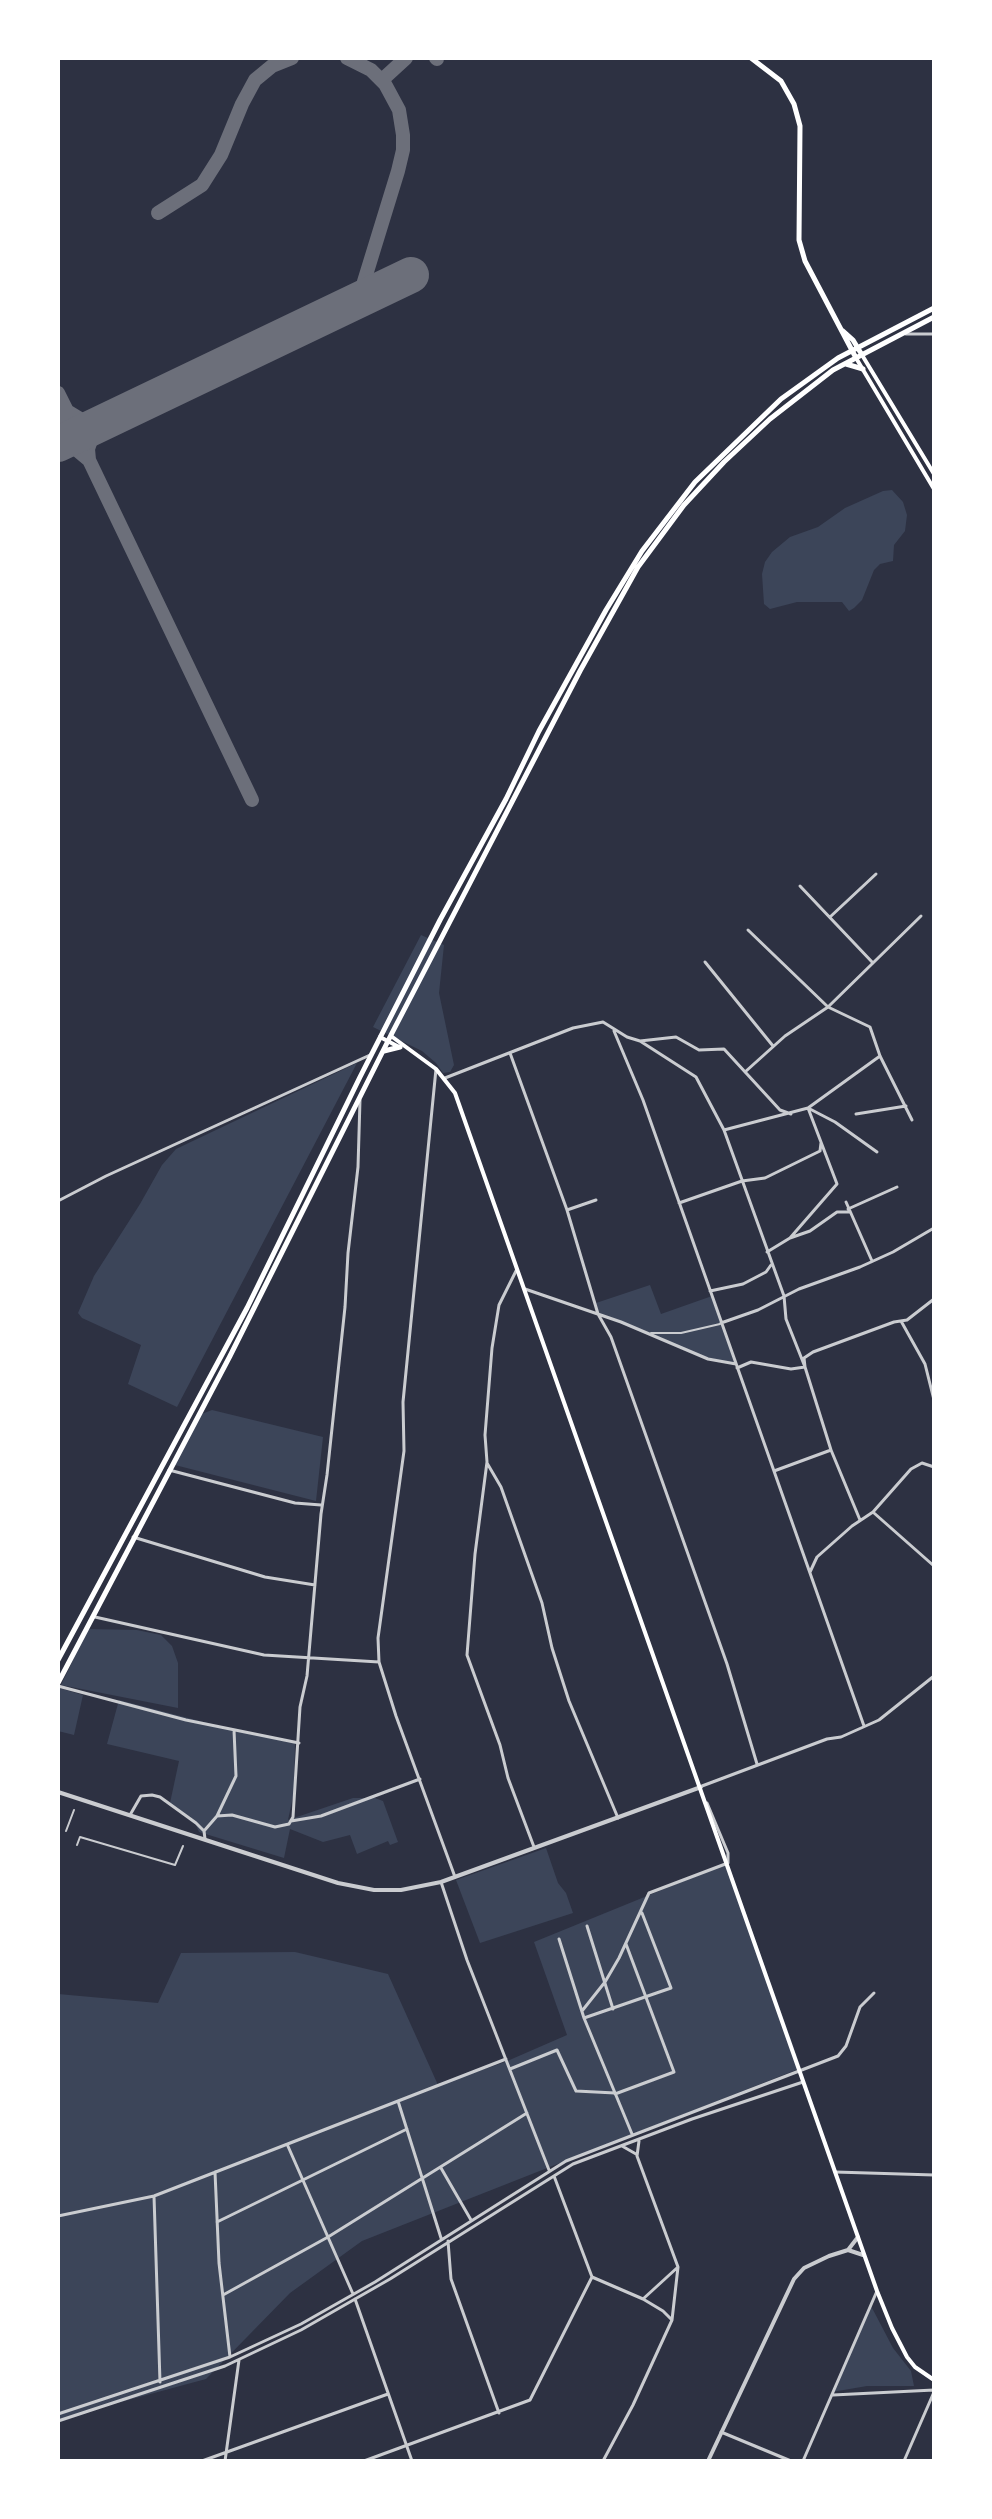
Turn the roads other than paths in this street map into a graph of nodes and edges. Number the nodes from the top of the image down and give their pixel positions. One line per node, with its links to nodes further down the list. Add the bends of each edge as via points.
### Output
1 (751, 58): 6 (main road, via 781,81 794,104 800,126 799,240 805,261)
2 (934, 308): 6 (main road)
3 (934, 317): 4 (main road)
4 (902, 333): 5 (street); 7 (main road)
5 (934, 334)
6 (854, 349): 7 (main road); 21 (main road, via 781,399 733,443 678,501 642,551 546,717)
7 (859, 356): 8 (main road); 9 (main road); 10 (main road)
8 (845, 364): 9 (main road); 22 (main road, via 803,391 724,462 638,567)
9 (863, 369): 11 (main road)
10 (934, 474)
11 (934, 489)
12 (876, 874): 15 (street)
13 (800, 886): 15 (street)
14 (921, 916): 18 (street)
15 (830, 917): 18 (street)
16 (748, 930): 19 (street)
17 (705, 962): 24 (street)
18 (873, 963): 19 (street)
19 (828, 1007): 24 (street); 30 (street, via 870,1027)
20 (614, 1031): 23 (street); 28 (street, via 603,1022 592,1023); 48 (street)
21 (382, 1034): 22 (main road); 29 (main road)
22 (389, 1038): 25 (main road); 26 (main road); 27 (main road)
23 (640, 1041): 32 (street, via 676,1037 699,1050 721,1048); 40 (street, via 696,1077)
24 (773, 1046): 32 (street)
25 (400, 1047): 26 (main road); 27 (main road)
26 (409, 1050): 31 (main road)
27 (383, 1051): 34 (main road)
28 (510, 1053): 33 (street); 49 (street)
29 (372, 1054): 46 (street); 82 (main road, via 247,1308)
30 (880, 1056): 35 (street); 36 (street)
31 (436, 1069): 33 (main road); 83 (street, via 403,1402 404,1451)
32 (745, 1072): 37 (street, via 780,1110)
33 (445, 1078): 56 (main road, via 455,1093)
34 (360, 1097): 71 (main road); 73 (street, via 358,1167)
35 (906, 1106): 38 (street); 39 (street)
36 (808, 1108): 37 (street); 41 (street); 42 (street)
37 (791, 1114): 40 (street)
38 (856, 1114)
39 (912, 1120)
40 (724, 1130): 43 (street)
41 (821, 1140): 43 (street, via 820,1151 765,1178); 52 (street, via 837,1184)
42 (877, 1152)
43 (742, 1181): 48 (street); 53 (street)
44 (897, 1187): 50 (street)
45 (596, 1200): 49 (street)
46 (58, 1201)
47 (846, 1202): 50 (street)
48 (679, 1203): 58 (street)
49 (567, 1210): 61 (street)
50 (849, 1211): 52 (street, via 837,1212); 54 (street)
51 (934, 1228): 54 (street)
52 (790, 1238): 53 (street)
53 (767, 1252): 55 (street)
54 (872, 1261): 59 (street)
55 (772, 1265): 58 (street, via 743,1284); 59 (street)
56 (517, 1269): 57 (main road); 69 (street, via 499,1305 492,1348)
57 (525, 1289): 61 (street); 91 (main road)
58 (710, 1291): 63 (street)
59 (784, 1296): 63 (street); 66 (street, via 786,1319)
60 (934, 1299): 62 (street)
61 (598, 1314): 64 (street); 89 (street, via 611,1337 702,1592)
62 (901, 1321): 66 (street, via 813,1352 804,1358); 67 (street, via 925,1364)
63 (721, 1323): 64 (street, via 681,1333); 65 (street)
64 (646, 1334): 65 (street)
65 (737, 1366): 66 (street, via 751,1362); 72 (street)
66 (805, 1367): 68 (street)
67 (934, 1400)
68 (831, 1450): 72 (street); 75 (street)
69 (487, 1462): 96 (street, via 542,1603 569,1701); 103 (street, via 467,1655)
70 (934, 1467): 74 (street, via 922,1463 911,1469)
71 (169, 1470): 73 (street, via 295,1503); 76 (main road)
72 (774, 1471): 78 (street)
73 (322, 1505): 79 (street)
74 (873, 1512): 75 (street); 77 (street)
75 (860, 1520): 78 (street, via 817,1557)
76 (133, 1537): 79 (street, via 265,1577); 80 (main road)
77 (934, 1566)
78 (810, 1572): 86 (street)
79 (316, 1585): 81 (street)
80 (91, 1616): 81 (street, via 264,1655); 85 (main road)
81 (308, 1659): 83 (street); 88 (street)
82 (58, 1660)
83 (379, 1662): 90 (street)
84 (934, 1676): 86 (street)
85 (58, 1685): 87 (street)
86 (864, 1726): 89 (street)
87 (234, 1730): 88 (street); 95 (street, via 236,1776)
88 (299, 1743): 97 (street)
89 (757, 1764): 91 (street)
90 (420, 1779): 97 (street, via 321,1816); 105 (street)
91 (701, 1787): 96 (street); 104 (main road)
92 (58, 1792): 94 (street)
93 (74, 1810): 98 (street)
94 (130, 1815): 99 (street, via 141,1796 152,1795); 100 (street)
95 (217, 1816): 97 (street, via 275,1827); 99 (street)
96 (618, 1818): 103 (street)
97 (291, 1821)
98 (66, 1831)
99 (204, 1831): 100 (street)
100 (205, 1839): 106 (street, via 374,1890)
101 (77, 1845): 102 (street, via 80,1837 175,1865)
102 (183, 1846)
103 (535, 1849): 105 (street)
104 (728, 1863): 107 (street, via 649,1893); 118 (main road)
105 (455, 1877): 106 (street)
106 (441, 1882): 117 (street)
107 (641, 1910): 110 (street); 113 (street, via 671,1988)
108 (587, 1926): 111 (street)
109 (559, 1939): 115 (street)
110 (626, 1944): 111 (street); 113 (street)
111 (605, 1982): 114 (street); 115 (street)
112 (874, 1993): 118 (street, via 860,2007 843,2052)
113 (646, 1998): 114 (street); 121 (street, via 674,2072)
114 (613, 2009): 116 (street)
115 (582, 2011): 116 (street)
116 (584, 2018): 121 (street)
117 (506, 2059): 119 (street); 122 (street)
118 (801, 2068): 125 (street); 133 (main road)
119 (510, 2069): 121 (street, via 557,2050 576,2091); 123 (street)
120 (803, 2082): 126 (street)
121 (615, 2093): 125 (street)
122 (398, 2101): 124 (street); 127 (street)
123 (527, 2113): 130 (street); 131 (street)
124 (407, 2129): 136 (street); 137 (street)
125 (632, 2135): 131 (street)
126 (639, 2139): 128 (street); 129 (street)
127 (287, 2144): 132 (street); 137 (street)
128 (622, 2146): 129 (street); 135 (street)
129 (637, 2156): 148 (street)
130 (441, 2167): 136 (street); 140 (street)
131 (550, 2171): 140 (street)
132 (215, 2172): 138 (street); 141 (street)
133 (835, 2172): 134 (street); 142 (main road)
134 (934, 2175)
135 (554, 2176): 145 (street); 149 (street)
136 (423, 2179): 143 (street); 144 (street)
137 (303, 2180): 141 (street); 143 (street)
138 (154, 2196): 139 (street); 158 (street)
139 (58, 2216)
140 (471, 2220): 144 (street)
141 (217, 2222): 151 (street)
142 (858, 2236): 146 (street); 147 (main road)
143 (328, 2237): 151 (street); 152 (street)
144 (441, 2239): 152 (street)
145 (448, 2241): 152 (street); 162 (street, via 451,2279)
146 (848, 2250): 147 (street); 165 (street, via 816,2261 794,2279)
147 (866, 2256): 150 (main road)
148 (678, 2267): 153 (street); 154 (street)
149 (592, 2277): 153 (street); 162 (street, via 530,2400)
150 (877, 2291): 157 (main road, via 907,2357); 161 (street)
151 (223, 2295): 155 (street)
152 (354, 2296): 155 (street); 156 (street); 160 (street)
153 (643, 2299): 154 (street)
154 (672, 2320): 172 (street)
155 (230, 2357): 158 (street)
156 (239, 2360): 164 (street); 167 (street)
157 (934, 2380)
158 (160, 2382): 163 (street)
159 (934, 2391): 161 (street); 176 (street)
160 (388, 2394): 166 (street); 167 (street)
161 (833, 2395): 175 (street)
162 (499, 2413): 166 (street)
163 (58, 2414)
164 (58, 2421)
165 (721, 2432): 173 (street); 174 (street)
166 (406, 2446): 170 (street); 171 (street)
167 (226, 2452): 168 (street); 169 (street)
168 (202, 2461)
169 (225, 2461)
170 (364, 2461)
171 (412, 2461)
172 (603, 2461)
173 (708, 2461)
174 (791, 2461)
175 (803, 2461)
176 (904, 2461)

